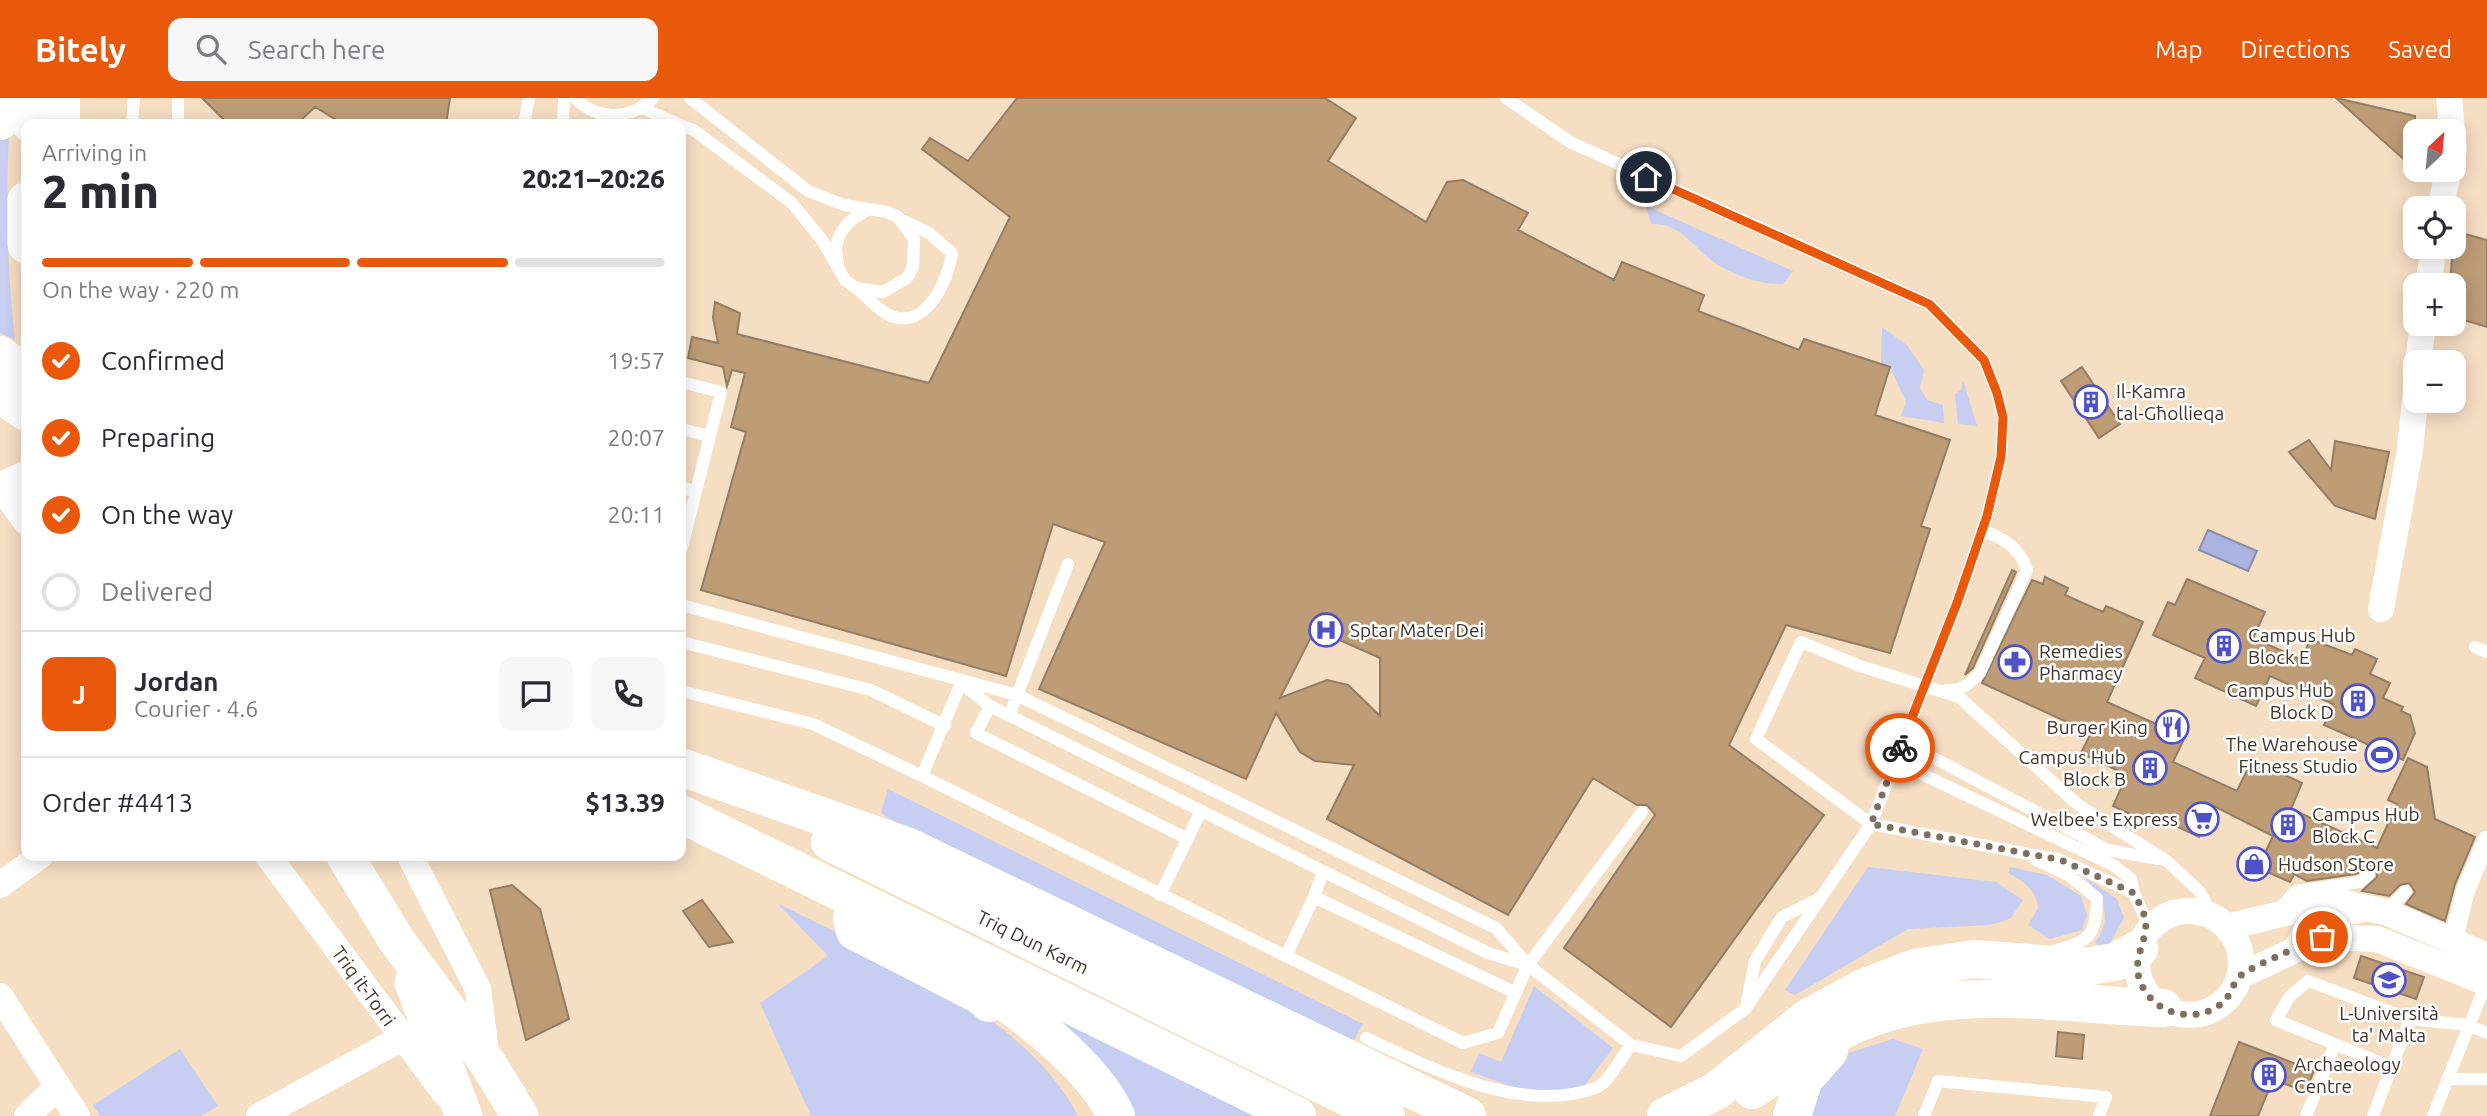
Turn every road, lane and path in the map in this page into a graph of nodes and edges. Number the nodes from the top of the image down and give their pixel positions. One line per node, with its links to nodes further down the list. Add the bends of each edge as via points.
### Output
1 (5, 98): 24 (highway)
2 (32, 98): 14 (main road)
3 (61, 98): 15 (highway)
4 (134, 98): 16 (lane)
5 (178, 98): 17 (lane)
6 (529, 98): 18 (lane)
7 (564, 98): 19 (lane)
8 (575, 98): 20 (lane)
9 (653, 98): 13 (lane)
10 (690, 98): 26 (lane, via 808,191)
11 (1506, 98): 36 (lane, via 1570,142 1929,304 1984,360 2003,417 2001,457)
12 (2449, 98): 23 (street)
13 (642, 108): 21 (lane); 22 (lane)
14 (30, 119)
15 (61, 119)
16 (132, 119)
17 (178, 119)
18 (525, 119)
19 (563, 119)
20 (612, 119)
21 (616, 119)
22 (667, 119)
23 (2451, 119)
24 (0, 121)
25 (686, 127): 28 (lane, via 792,203)
26 (866, 211): 27 (lane); 28 (lane, via 846,223 840,233 836,257)
27 (898, 217): 29 (lane, via 914,239 916,253 906,278 883,292); 29 (lane, via 929,233 952,253 926,312 914,318 891,316)
28 (841, 272): 29 (lane)
29 (856, 288)
30 (686, 383): 33 (lane, via 721,392)
31 (2414, 413): 40 (street)
32 (686, 430): 33 (lane)
33 (709, 436): 35 (lane)
34 (686, 489): 35 (lane)
35 (696, 491): 37 (lane)
36 (1982, 530): 43 (lane); 44 (lane, via 2009,542 2022,555 2027,570 1980,673 1956,691)
37 (686, 531)
38 (1068, 564): 46 (lane)
39 (686, 606): 42 (lane)
40 (2381, 609)
41 (686, 643): 49 (lane, via 871,690)
42 (961, 683): 46 (lane); 47 (lane); 49 (lane)
43 (1924, 684): 44 (lane); 58 (lane); 58 (lane, via 1860,666 1801,642 1756,739)
44 (1938, 689): 67 (lane, via 1959,698 2077,804)
45 (686, 692): 54 (lane, via 813,724)
46 (1017, 695): 48 (lane); 87 (lane, via 1496,928)
47 (990, 706): 48 (lane); 60 (lane, via 976,733)
48 (1009, 716): 55 (lane)
49 (945, 726): 54 (lane)
50 (1915, 748): 67 (lane, via 2108,850)
51 (1909, 768): 72 (lane, via 2113,865 2130,879)
52 (686, 769): 117 (highway, Triq Dun Karm)
53 (686, 769): 118 (highway, via 909,847)
54 (922, 776): 73 (lane)
55 (1201, 811): 60 (lane); 68 (lane)
56 (1642, 812): 87 (lane)
57 (686, 816): 116 (highway, Triq Dun Karm)
58 (1871, 824): 62 (lane); 75 (lane)
59 (686, 835): 78 (highway)
60 (1188, 839): 73 (lane)
61 (2487, 840): 80 (street)
62 (2015, 851): 72 (lane, via 2061,860); 86 (lane, via 2068,874 2097,898 2096,926 2084,942)
63 (31, 861): 70 (street)
64 (272, 861): 99 (street, Triq it-Torri)
65 (348, 861): 81 (main road)
66 (413, 861): 103 (street, via 478,989)
67 (2167, 861): 79 (lane, via 2200,892)
68 (1323, 872): 74 (lane); 87 (lane, via 1488,953)
69 (2369, 874): 77 (lane, via 2360,882 2295,891)
70 (3, 876)
71 (2406, 891): 76 (lane)
72 (2134, 893): 82 (lane, via 2146,920)
73 (1160, 895): 84 (lane)
74 (1314, 897): 84 (lane); 90 (lane)
75 (1822, 897): 93 (lane); 93 (lane, via 1782,917 1755,961)
76 (2386, 912): 77 (street, via 2335,901); 83 (lane, via 2300,928); 85 (street)
77 (2275, 915): 79 (street)
78 (852, 918): 114 (highway, via 855,931 980,995 1045,1051); 115 (highway, via 1006,1001 1080,1066)
79 (2220, 922): 82 (street, via 2194,911 2177,912 2162,918); 88 (street, via 2239,946)
80 (2456, 928)
81 (397, 942): 103 (main road); 112 (main road)
82 (2140, 944): 86 (highway, via 2115,962 2084,967); 92 (street, via 2140,982)
83 (2286, 954): 88 (street); 89 (street, via 2322,937 2377,939)
84 (1286, 956): 90 (lane, via 1463,1043 1498,1033)
85 (2487, 956)
86 (2015, 961): 94 (highway, via 1975,958 1915,968 1863,988)
87 (1528, 965): 90 (lane); 102 (lane)
88 (2240, 976): 92 (street, via 2221,1004 2206,1012 2189,1015)
89 (2487, 982): 97 (lane)
90 (1516, 993)
91 (0, 996): 107 (street)
92 (2163, 1008): 96 (highway, via 2017,999 1937,1000)
93 (1745, 1009): 102 (lane, via 1681,1056)
94 (1808, 1018): 108 (highway); 119 (highway, via 1716,1091)
95 (2410, 1019): 97 (lane); 101 (lane, via 2308,981 2290,996 2276,1020); 104 (lane)
96 (1861, 1021): 108 (highway, via 1822,1040); 120 (highway, via 1804,1079)
97 (2467, 1025): 98 (lane); 105 (lane)
98 (2487, 1034)
99 (402, 1038): 111 (street); 112 (street, Triq it-Torri)
100 (1366, 1038): 102 (lane, via 1462,1084 1505,1099 1542,1103 1577,1097 1601,1086)
101 (2335, 1044): 104 (lane); 123 (lane)
102 (1631, 1045)
103 (487, 1062): 113 (main road)
104 (2391, 1067): 124 (lane)
105 (2447, 1079): 106 (lane); 125 (lane)
106 (2487, 1079)
107 (58, 1086): 109 (street); 110 (street)
108 (1744, 1103)
109 (27, 1116)
110 (77, 1116)
111 (259, 1116)
112 (463, 1116)
113 (520, 1116)
114 (1095, 1116)
115 (1116, 1116)
116 (1297, 1116)
117 (1386, 1116)
118 (1467, 1116)
119 (1666, 1116)
120 (1792, 1116)
121 (1924, 1116): 122 (lane, via 1938,1081 2106,1097)
122 (2099, 1116)
123 (2306, 1116)
124 (2373, 1116)
125 (2433, 1116)

